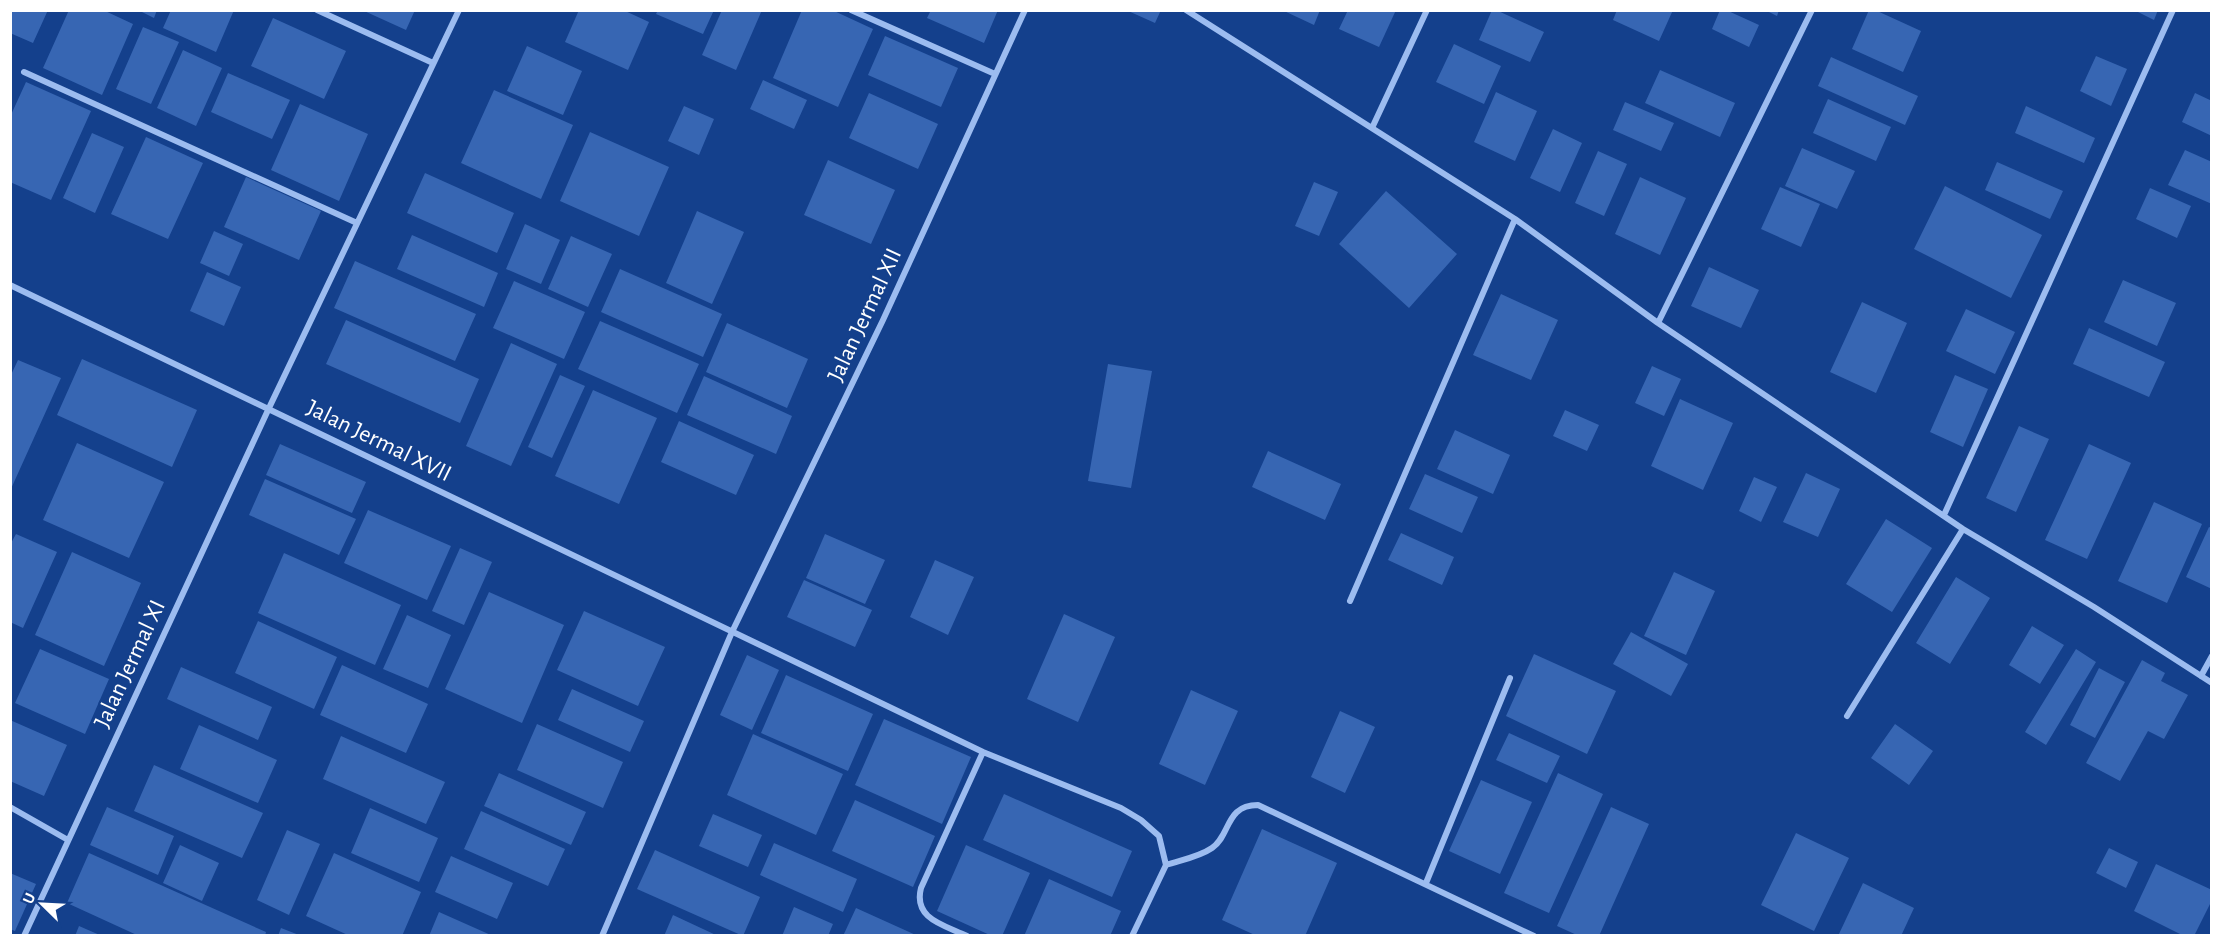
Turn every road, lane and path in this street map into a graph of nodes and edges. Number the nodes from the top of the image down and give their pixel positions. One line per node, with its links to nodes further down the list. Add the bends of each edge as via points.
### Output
1 (317, 10): 9 (street)
2 (459, 10): 9 (street, Jalan Jermal XI)
3 (851, 10): 11 (street)
4 (1025, 10): 11 (street, Jalan Jermal XII)
5 (1186, 10): 12 (street)
6 (1427, 10): 12 (street)
7 (1812, 10): 16 (street)
8 (2173, 10): 18 (street)
9 (433, 63): 14 (street, Jalan Jermal XI)
10 (24, 72): 14 (street)
11 (995, 74): 21 (street, Jalan Jermal XII, via 883,320)
12 (1371, 128): 13 (street)
13 (1515, 219): 16 (street); 20 (street)
14 (357, 223): 17 (street, Jalan Jermal XI)
15 (10, 285): 17 (street, Jalan Jermal XVII)
16 (1658, 323): 18 (street)
17 (269, 408): 21 (street, Jalan Jermal XVII); 29 (street, Jalan Jermal XI)
18 (1944, 515): 19 (street)
19 (1963, 529): 23 (street); 26 (street)
20 (1350, 601)
21 (732, 632): 27 (street, Jalan Jermal XVII); 33 (street, Jalan Jermal XII)
22 (2211, 656): 23 (street)
23 (2201, 676): 25 (street)
24 (1510, 678): 31 (street)
25 (2211, 683)
26 (1847, 716)
27 (983, 752): 30 (street, Jalan Jermal XVII, via 1121,808 1141,820 1159,836); 34 (street, via 919,898 928,916)
28 (10, 807): 29 (street)
29 (68, 840): 32 (street, Jalan Jermal XI)
30 (1167, 865): 31 (street, via 1210,850 1234,814 1249,805); 35 (street)
31 (1426, 884): 36 (street)
32 (24, 936)
33 (602, 936)
34 (967, 936)
35 (1132, 936)
36 (1534, 936)

